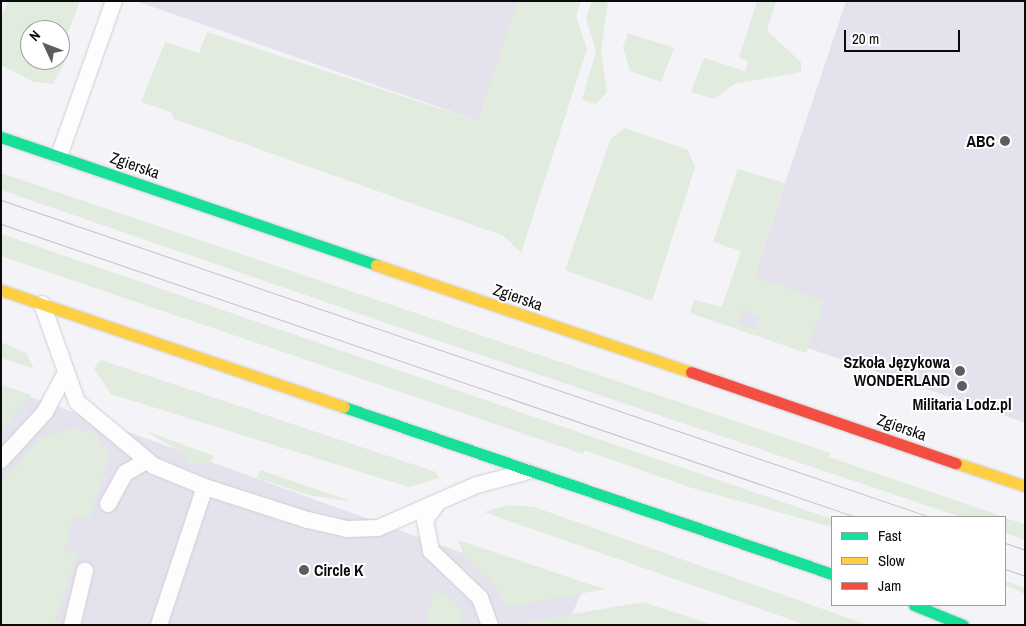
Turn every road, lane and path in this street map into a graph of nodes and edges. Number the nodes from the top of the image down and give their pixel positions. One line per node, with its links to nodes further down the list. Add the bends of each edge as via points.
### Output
1 (114, 1): 3 (lane)
2 (1, 137): 3 (main road, Zgierska)
3 (59, 156): 10 (main road, Zgierska)
4 (1, 290): 5 (main road)
5 (42, 304): 6 (lane); 9 (main road)
6 (65, 374): 7 (lane, via 57,395); 8 (lane, via 77,402)
7 (1, 460)
8 (148, 461): 11 (lane); 12 (lane, via 125,473)
9 (540, 472): 13 (lane, via 518,472 485,482); 15 (main road)
10 (1025, 486)
11 (205, 487): 13 (lane, via 347,529 378,528); 18 (lane)
12 (108, 504)
13 (437, 504): 19 (lane, via 425,520 431,551 480,598)
14 (85, 571): 17 (lane)
15 (831, 574)
16 (916, 606): 20 (main road)
17 (72, 625)
18 (159, 625)
19 (490, 625)
20 (963, 625)

